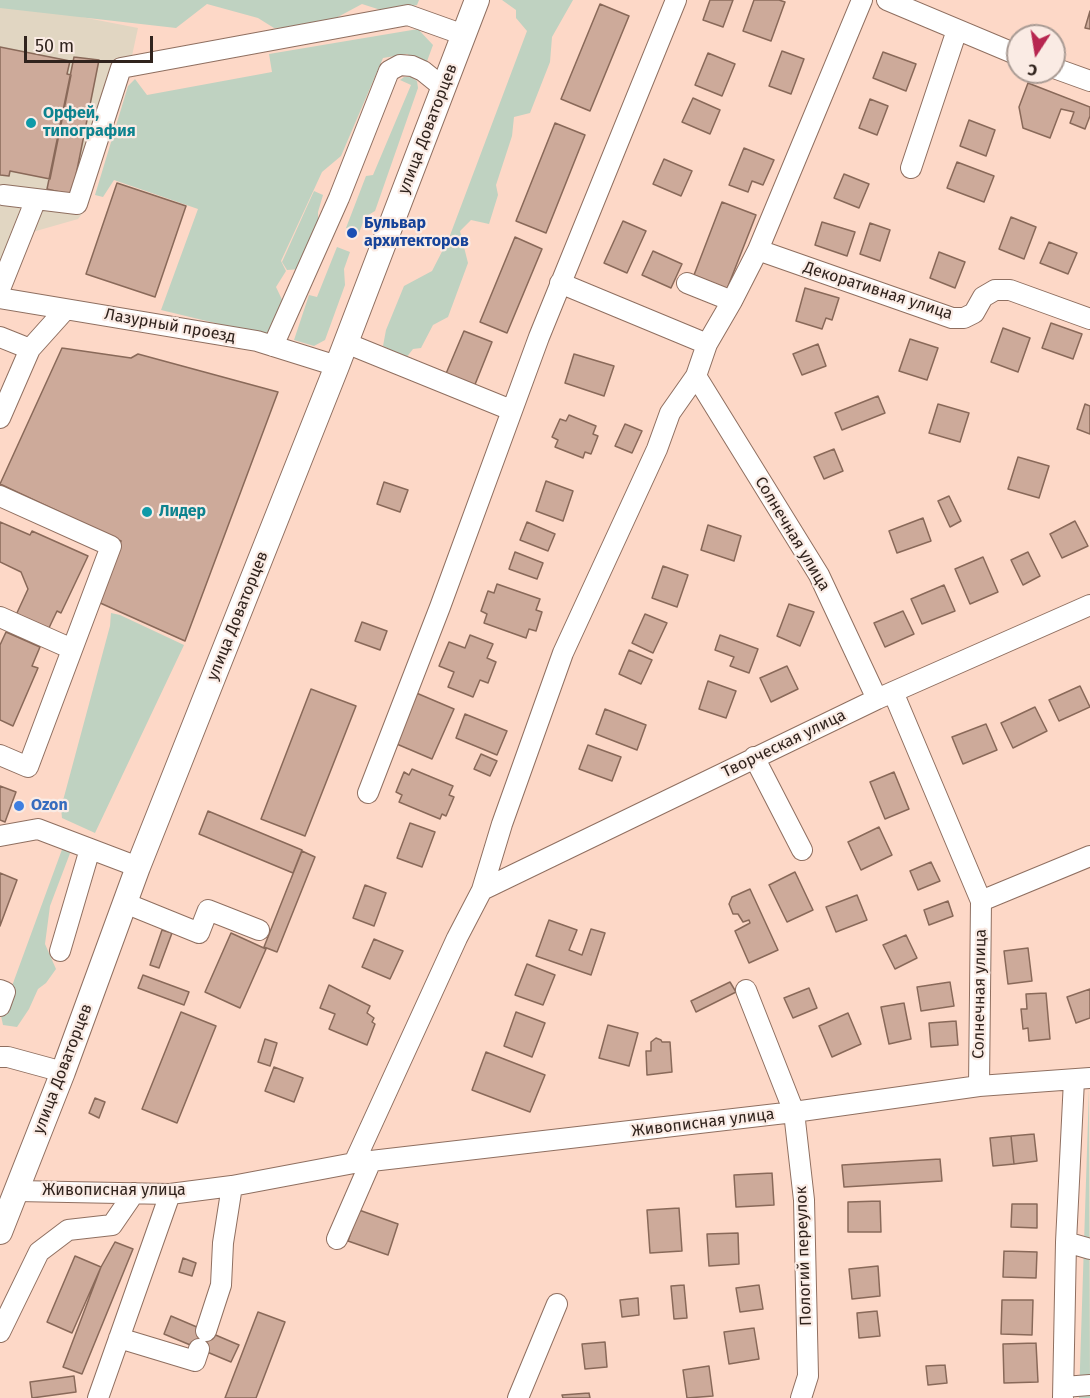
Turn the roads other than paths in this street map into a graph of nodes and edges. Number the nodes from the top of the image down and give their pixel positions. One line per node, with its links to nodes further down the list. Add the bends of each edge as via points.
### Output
1 (477, 0): 6 (main road, улица Доваторцев)
2 (676, 0): 15 (street)
3 (862, 0): 14 (street)
4 (886, 0): 5 (street)
5 (957, 30): 7 (street); 11 (street)
6 (464, 35): 10 (main road, улица Доваторцев); 13 (street, via 408,15 121,68 77,204)
7 (1006, 50)
8 (1066, 72): 9 (street)
9 (1090, 81)
10 (444, 88): 23 (main road, улица Доваторцев); 25 (street, via 412,66 400,65 390,71)
11 (911, 168)
12 (3, 195): 13 (street)
13 (36, 199): 17 (street)
14 (758, 250): 19 (street); 21 (street, Декоративная улица, via 952,318 974,313 983,297 996,290 1010,290)
15 (560, 283): 24 (street); 29 (street)
16 (687, 283): 19 (street)
17 (0, 289)
18 (0, 298): 20 (street, Лазурный проезд)
19 (732, 301): 24 (street)
20 (64, 310): 25 (street, Лазурный проезд); 26 (street)
21 (1090, 319)
22 (0, 337): 26 (street)
23 (346, 343): 27 (main road, улица Доваторцев); 29 (street)
24 (707, 344): 28 (street)
25 (273, 346): 27 (street, Лазурный проезд)
26 (30, 349): 30 (street)
27 (337, 366): 43 (main road, улица Доваторцев)
28 (696, 376): 35 (street, Солнечная улица, via 819,575); 44 (street, via 670,414 563,653)
29 (512, 410): 38 (street)
30 (0, 418)
31 (0, 496): 34 (street, via 111,546)
32 (1090, 605): 35 (street, Творческая улица)
33 (0, 617): 34 (street)
34 (72, 649): 36 (street, via 28,767)
35 (885, 696): 37 (street, Творческая улица); 45 (street, Солнечная улица)
36 (0, 755)
37 (754, 758): 41 (street); 44 (street, Творческая улица)
38 (368, 793)
39 (0, 836): 40 (street, via 38,829)
40 (90, 849): 43 (street); 48 (street)
41 (802, 850)
42 (1090, 856): 45 (street)
43 (138, 867): 46 (main road, улица Доваторцев)
44 (482, 890): 57 (street, via 457,938)
45 (981, 901): 55 (street, Солнечная улица)
46 (125, 903): 47 (street, via 199,933 208,910); 53 (main road, улица Доваторцев)
47 (259, 930)
48 (60, 951)
49 (0, 990): 51 (street, via 5,992)
50 (746, 990): 56 (street, Пологий переулок)
51 (0, 1006)
52 (0, 1057): 53 (street)
53 (63, 1072): 59 (main road, улица Доваторцев)
54 (1082, 1079): 55 (street, Живописная улица); 64 (street, Живописная улица)
55 (979, 1086): 56 (street, Живописная улица)
56 (794, 1112): 57 (street, Живописная улица); 73 (street, Пологий переулок, via 804,1200 808,1376)
57 (362, 1162): 58 (street, Живописная улица); 63 (street)
58 (232, 1186): 61 (street, Живописная улица); 68 (street, via 222,1285 195,1361)
59 (17, 1191): 60 (street, Живописная улица); 62 (main road, улица Доваторцев)
60 (134, 1193): 61 (street, Живописная улица); 67 (street, via 112,1225 68,1230 39,1252)
61 (170, 1194): 68 (street)
62 (1, 1228)
63 (337, 1239)
64 (1066, 1242): 65 (street); 70 (street, Живописная улица)
65 (1090, 1249)
66 (557, 1304): 72 (street)
67 (0, 1332)
68 (119, 1338): 71 (street)
69 (1090, 1384): 70 (street)
70 (1064, 1392)
71 (98, 1398)
72 (518, 1398)
73 (801, 1398)

